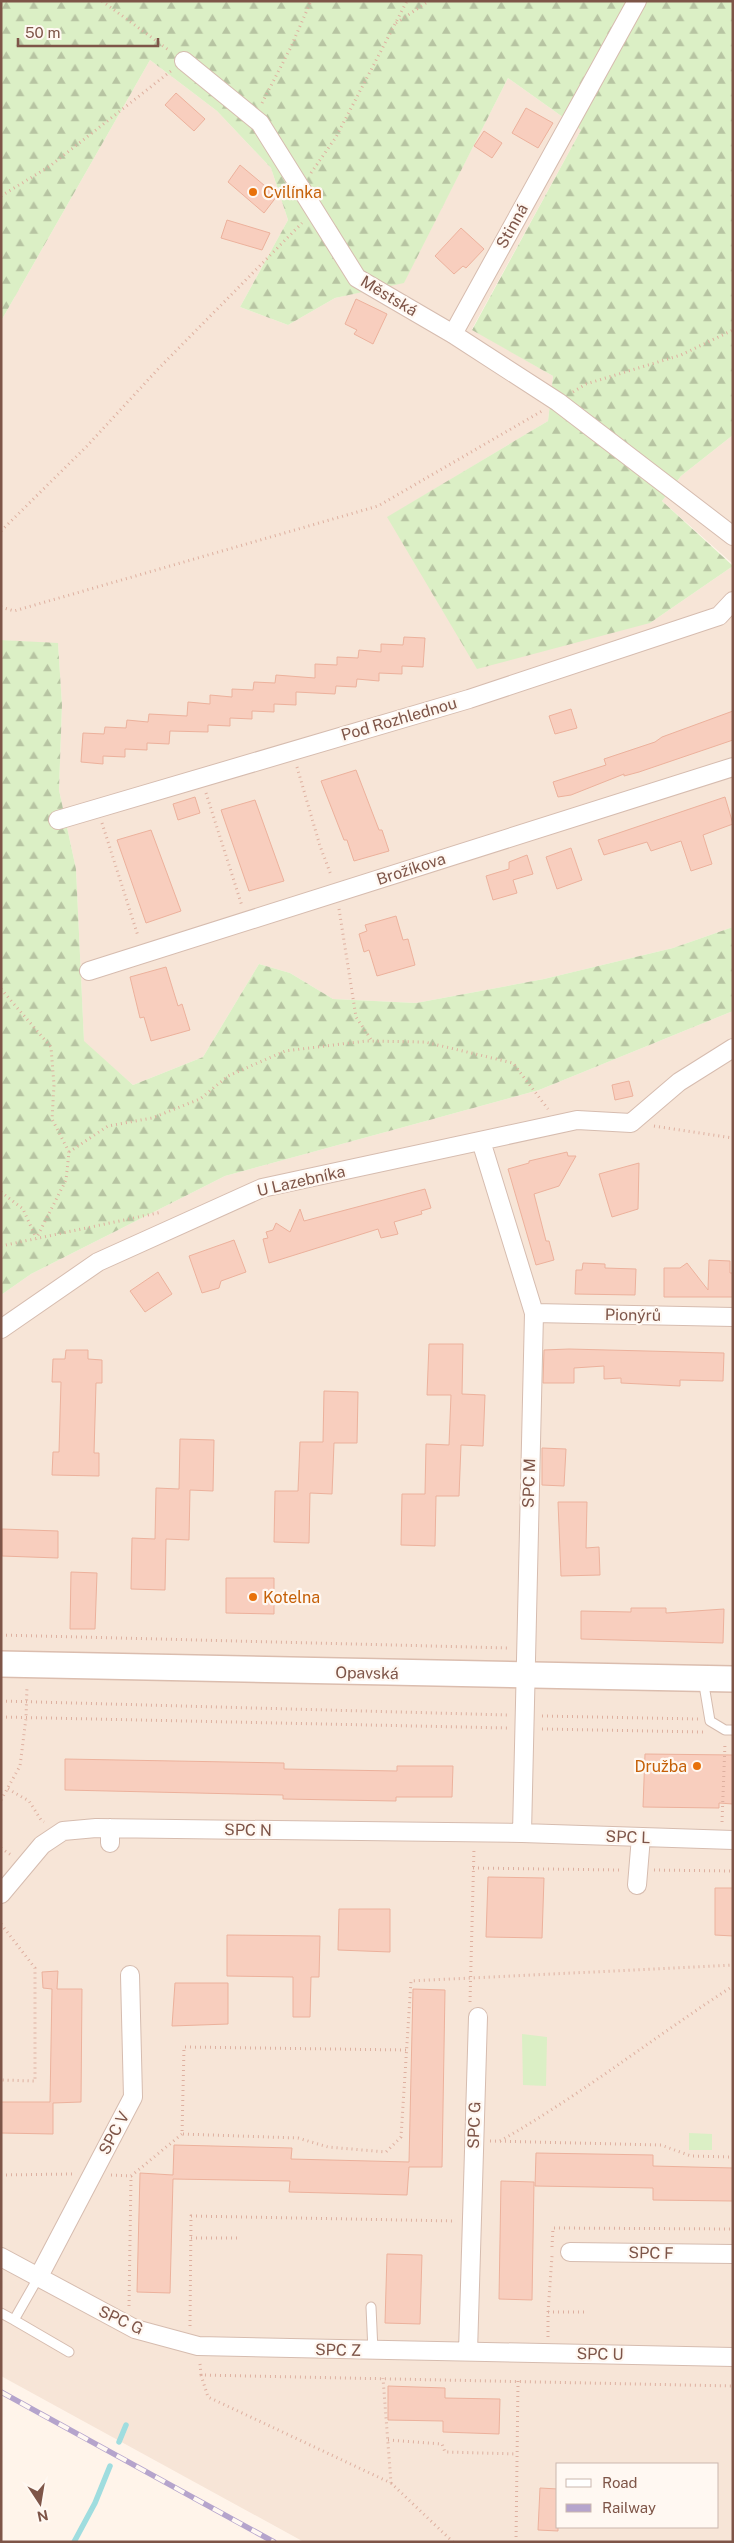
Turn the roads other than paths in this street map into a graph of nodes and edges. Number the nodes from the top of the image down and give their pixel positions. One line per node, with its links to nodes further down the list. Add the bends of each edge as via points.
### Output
1 (637, 1): 3 (street, Stinná)
2 (184, 61): 3 (street, Městská, via 260,123 357,278)
3 (453, 334): 4 (street, Městská, via 558,402)
4 (733, 536)
5 (733, 602): 7 (street, Pod Rozhlednou, via 719,616 469,699)
6 (733, 767): 8 (street, Brožíkova, via 338,901 247,921)
7 (58, 820)
8 (89, 971)
9 (733, 1048): 10 (street, U Lazebníka, via 680,1082 631,1123 577,1120)
10 (482, 1141): 11 (street, SPC M); 13 (street, U Lazebníka, via 262,1188 98,1262)
11 (534, 1313): 12 (street, Pionýrů); 15 (street, SPC M)
12 (733, 1317)
13 (1, 1330)
14 (1, 1664): 15 (main road, Opavská)
15 (525, 1675): 16 (main road, Opavská); 19 (street, SPC M)
16 (703, 1678): 17 (main road, Opavská); 18 (lane, via 710,1721 725,1730)
17 (733, 1679)
18 (733, 1730)
19 (522, 1833): 20 (street, SPC L); 23 (street, SPC N, via 110,1836 63,1832 42,1844)
20 (641, 1837): 21 (street, SPC L); 22 (street)
21 (727, 1840)
22 (638, 1877)
23 (1, 1894)
24 (130, 1975): 29 (street, SPC V, via 132,2097)
25 (478, 2017): 36 (street, SPC G)
26 (570, 2252): 27 (street, SPC F)
27 (733, 2254)
28 (1, 2258): 29 (street, SPC G)
29 (38, 2278): 32 (lane); 33 (street, SPC G, via 128,2325)
30 (371, 2307): 34 (lane)
31 (1, 2312): 32 (lane)
32 (14, 2320): 35 (lane)
33 (199, 2346): 34 (street, SPC Z)
34 (373, 2351): 36 (street, SPC Z)
35 (69, 2352)
36 (468, 2352): 37 (street, SPC U)
37 (733, 2357)

